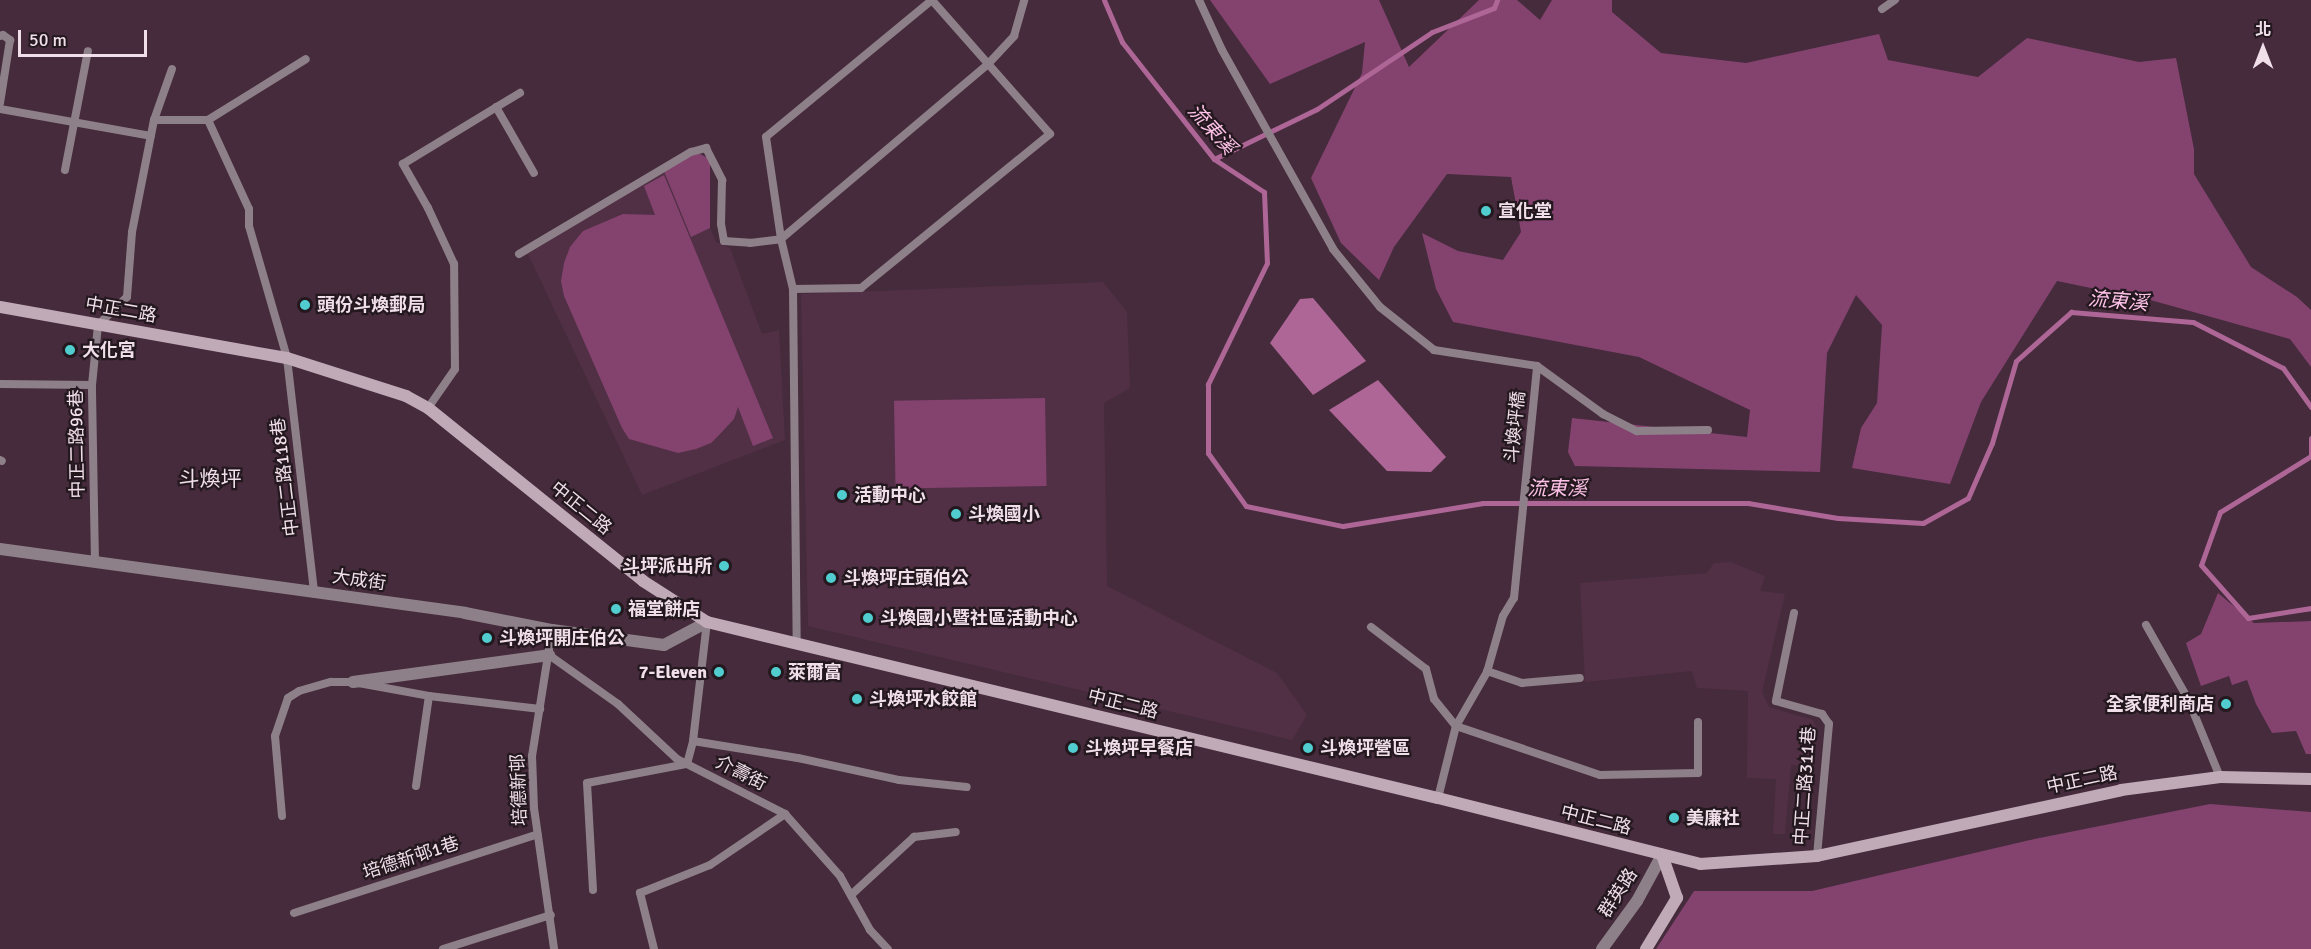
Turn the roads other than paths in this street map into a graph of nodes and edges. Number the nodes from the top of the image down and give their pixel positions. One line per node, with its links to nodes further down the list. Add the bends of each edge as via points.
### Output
1 (1024, 0): 8 (lane, via 1014,36)
2 (1199, 0): 26 (lane, via 1222,50 1333,249 1380,307 1434,350)
3 (1895, 0): 4 (lane)
4 (1882, 9)
5 (0, 36): 11 (lane, via 10,40)
6 (88, 51): 16 (lane)
7 (306, 59): 15 (lane)
8 (989, 63): 20 (lane); 20 (lane, via 932,0 766,137); 22 (lane, via 1050,134 861,288)
9 (172, 69): 14 (lane)
10 (520, 93): 12 (lane)
11 (0, 103)
12 (496, 107): 19 (lane); 29 (lane, via 403,164 454,264 454,369)
13 (0, 109): 16 (lane)
14 (154, 120): 15 (lane); 17 (lane)
15 (208, 120): 25 (lane, 中正二路118巷, via 249,209 249,226)
16 (74, 122): 17 (lane); 18 (lane)
17 (151, 136): 24 (lane, via 132,232 128,297)
18 (65, 170)
19 (534, 173)
20 (781, 239): 21 (lane, via 724,241 722,180 706,148 691,152); 22 (lane)
21 (519, 254)
22 (793, 289): 39 (lane)
23 (0, 307): 24 (main road, 中正二路)
24 (98, 325): 25 (main road, 中正二路); 28 (lane, 中正二路96巷)
25 (287, 358): 29 (main road, 中正二路, via 406,396); 33 (lane, 中正二路118巷)
26 (1538, 366): 30 (lane, via 1603,414 1637,431); 41 (lane, 斗煥坪橋, via 1514,598 1503,616)
27 (0, 384): 28 (lane)
28 (92, 385): 32 (lane, 中正二路96巷)
29 (428, 408): 35 (main road, 中正二路, via 643,580)
30 (1708, 430)
31 (0, 549): 32 (street, 大成街)
32 (95, 564): 33 (street, 大成街)
33 (314, 592): 38 (street, 大成街, via 465,613)
34 (1794, 613): 60 (lane, 中正二路311巷, via 1776,701 1822,714 1829,724)
35 (707, 622): 38 (street, 大成街, via 664,645); 39 (main road, 中正二路); 48 (lane)
36 (2146, 625): 50 (lane, via 2188,699)
37 (1371, 627): 47 (lane, via 1426,669 1434,699)
38 (552, 630): 40 (lane, 培德新邨)
39 (797, 643): 54 (main road, 中正二路)
40 (549, 655): 43 (street); 45 (lane, 培德新邨); 49 (lane, 介壽街, via 618,704)
41 (1487, 671): 42 (lane, via 1522,683); 47 (lane)
42 (1580, 678)
43 (353, 682): 44 (lane); 56 (lane, via 331,682 288,698 275,736)
44 (429, 696): 45 (lane); 52 (lane)
45 (540, 709): 58 (lane, 培德新邨, via 532,756)
46 (1698, 722): 47 (lane, via 1698,773 1600,775)
47 (1456, 726): 54 (lane)
48 (693, 741): 49 (lane); 53 (lane, via 899,780)
49 (687, 764): 55 (lane, 介壽街); 61 (lane, via 587,783)
50 (2220, 777): 51 (main road, 中正二路); 60 (main road, 中正二路, via 2121,790)
51 (2311, 779)
52 (416, 786)
53 (967, 787)
54 (1438, 798): 59 (main road, 中正二路)
55 (785, 814): 62 (lane, 介壽街, via 840,876); 68 (lane, via 710,865 640,893)
56 (282, 816)
57 (956, 832): 62 (lane, via 914,837)
58 (538, 834): 63 (lane, 培德新邨1巷); 64 (lane, 培德新邨)
59 (1662, 855): 60 (main road, 中正二路, via 1700,864); 70 (street, 群英路, via 1637,901); 71 (main road, via 1677,898)
60 (1818, 856)
61 (593, 890)
62 (851, 895): 65 (lane, 介壽街, via 870,930)
63 (294, 913)
64 (550, 915): 66 (lane); 67 (lane, 培德新邨)
65 (886, 947): 69 (lane)
66 (442, 949)
67 (554, 949)
68 (654, 949)
69 (874, 949)
70 (1602, 949)
71 (1646, 949)

